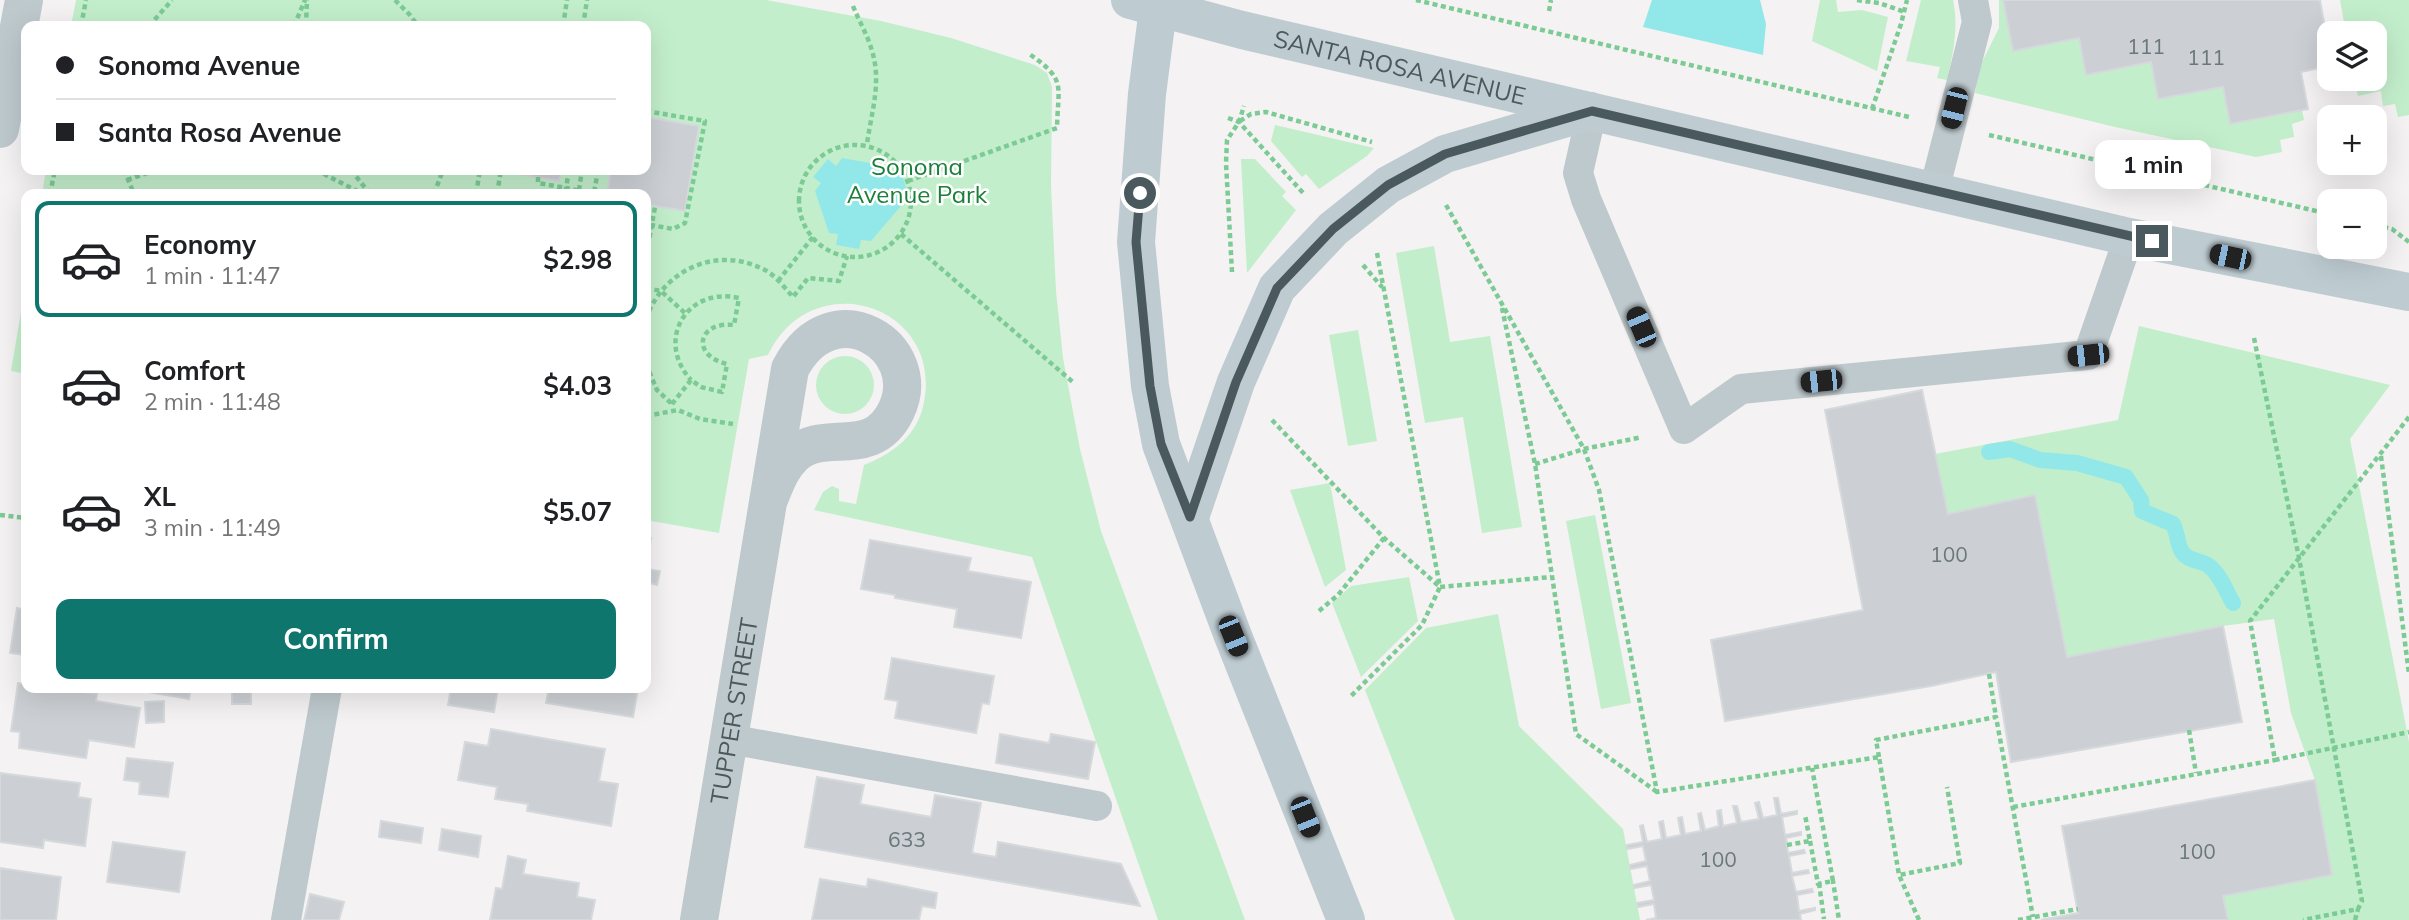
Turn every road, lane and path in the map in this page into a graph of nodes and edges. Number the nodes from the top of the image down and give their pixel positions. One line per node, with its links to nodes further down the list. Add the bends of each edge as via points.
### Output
1 (24, 0): 32 (street)
2 (86, 0): 17 (path)
3 (172, 0): 18 (path)
4 (306, 0): 19 (path); 20 (path)
5 (567, 0): 22 (path)
6 (587, 0): 23 (path)
7 (1416, 0): 26 (path)
8 (1551, 0): 15 (path)
9 (1857, 0): 16 (path)
10 (1907, 0): 16 (path)
11 (1973, 0): 31 (lane, via 1977,22)
12 (397, 1): 21 (path)
13 (1149, 3): 27 (main road, SANTA ROSA AVENUE, via 1242,30); 88 (main road, via 1136,242 1150,386 1161,444)
14 (852, 6): 34 (path, via 873,53 876,80)
15 (1549, 11)
16 (1905, 12): 26 (path)
17 (83, 21)
18 (153, 21)
19 (296, 21)
20 (306, 21)
21 (415, 21)
22 (564, 21)
23 (584, 21)
24 (1028, 53): 42 (path, via 1049,68 1058,82 1057,128)
25 (1244, 106): 30 (path)
26 (1872, 109): 31 (path)
27 (1592, 111): 48 (main road, SANTA ROSA AVENUE); 81 (lane, via 1577,173); 88 (main road, via 1445,154 1388,185 1333,229 1277,288 1236,382)
28 (651, 112): 53 (path, via 705,121 685,223 673,229)
29 (1228, 118): 30 (path)
30 (1239, 122): 33 (path, via 1266,112); 50 (path); 62 (path, via 1227,140)
31 (1950, 126): 48 (lane); 52 (path)
32 (0, 129)
33 (1375, 142)
34 (867, 145): 42 (path, via 890,157); 56 (path, via 844,145 827,152 802,180 801,217)
35 (126, 175): 41 (path)
36 (142, 175): 41 (path)
37 (326, 175): 45 (path)
38 (355, 175): 46 (path)
39 (568, 175): 43 (path)
40 (538, 177): 43 (path, via 538,183)
41 (127, 180): 44 (path)
42 (908, 181): 55 (path, via 910,214)
43 (566, 188): 47 (path)
44 (132, 189)
45 (353, 189)
46 (366, 189)
47 (572, 189)
48 (1934, 191): 57 (main road, SANTA ROSA AVENUE)
49 (1442, 198): 68 (path)
50 (1308, 199)
51 (654, 207): 53 (path)
52 (2317, 211)
53 (651, 225)
54 (2387, 228): 58 (path)
55 (901, 234): 60 (path, via 884,250); 74 (path)
56 (813, 237): 60 (path, via 823,248); 63 (path)
57 (2129, 237): 67 (main road, SANTA ROSA AVENUE); 81 (lane, via 2088,355 1741,389)
58 (2409, 242)
59 (1377, 250): 64 (path)
60 (847, 256): 63 (path, via 839,281 808,278 793,297)
61 (1360, 262): 64 (path)
62 (1232, 274)
63 (778, 281): 66 (path, via 764,270 734,260 710,261 687,268)
64 (1382, 287): 92 (path)
65 (651, 289): 66 (path)
66 (661, 291): 69 (path); 70 (path)
67 (2409, 292)
68 (1501, 303): 82 (path); 84 (path)
69 (651, 306)
70 (686, 314): 73 (path, via 675,343 679,365); 73 (path, via 707,298 738,298 734,325 716,325 707,331 703,342 711,359 727,365 722,393)
71 (2254, 338): 90 (path)
72 (651, 376): 75 (path, via 657,390)
73 (691, 380): 75 (path)
74 (1074, 383)
75 (672, 404): 76 (path)
76 (678, 410): 77 (path); 80 (path)
77 (651, 415)
78 (1269, 416): 89 (path)
79 (2409, 417): 83 (path)
80 (738, 425)
81 (1685, 429): 82 (path)
82 (1584, 449): 84 (path); 108 (path, via 1599,490)
83 (2381, 455): 90 (path); 95 (path)
84 (1535, 464): 91 (path)
85 (768, 502): 85 (street, TUPPER STREET, via 780,472 795,454 815,444 870,437 886,426 897,410 901,373 882,342 847,329 829,331 799,352 790,369); 101 (street, TUPPER STREET)
86 (0, 515): 87 (path)
87 (21, 517)
88 (1190, 517): 122 (main road)
89 (1384, 538): 92 (path); 93 (path)
90 (2299, 558): 102 (path); 104 (path, via 2250,621)
91 (1551, 577): 92 (path); 108 (path, via 1576,734)
92 (1440, 587): 97 (path, via 1422,625)
93 (1319, 611)
94 (1989, 674): 98 (path)
95 (2409, 674)
96 (326, 693): 120 (lane)
97 (1351, 696)
98 (1996, 717): 103 (path, via 1876,740); 110 (path)
99 (2189, 730): 106 (path)
100 (2409, 732): 102 (path)
101 (729, 739): 109 (lane); 121 (street, TUPPER STREET)
102 (2334, 749): 104 (path); 118 (path, via 2362,901)
103 (1879, 757): 105 (path); 114 (path)
104 (2275, 760): 106 (path)
105 (1812, 768): 108 (path); 115 (path)
106 (2196, 774): 110 (path)
107 (1947, 787): 114 (path, via 1960,863)
108 (1657, 792)
109 (1097, 806)
110 (2013, 807): 119 (path)
111 (1805, 815): 112 (path)
112 (1810, 841): 113 (path); 116 (path)
113 (1787, 845)
114 (1899, 875): 125 (path)
115 (1833, 881): 116 (path); 124 (path)
116 (1818, 884): 123 (path)
117 (2078, 909): 119 (path)
118 (2358, 909): 127 (path); 128 (path)
119 (2033, 917): 126 (path)
120 (286, 920)
121 (699, 920)
122 (1346, 920)
123 (1822, 920)
124 (1839, 920)
125 (1919, 920)
126 (2018, 920)
127 (2303, 920)
128 (2356, 920)

